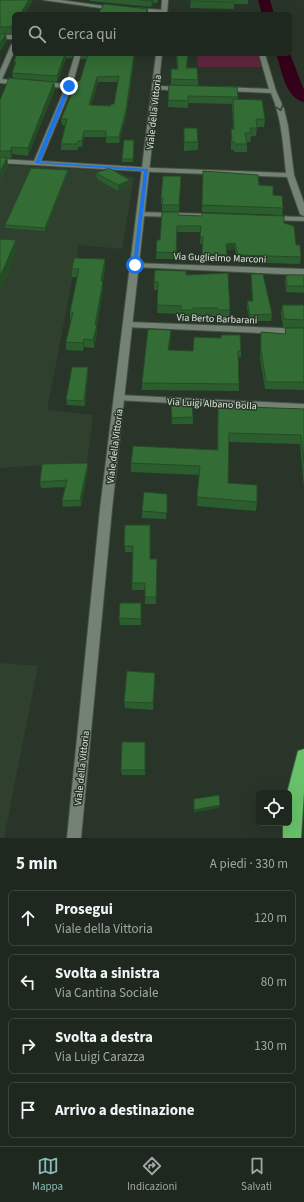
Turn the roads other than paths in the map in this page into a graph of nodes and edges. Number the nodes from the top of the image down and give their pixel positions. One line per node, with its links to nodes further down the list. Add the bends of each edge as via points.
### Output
1 (46, 0): 3 (street)
2 (165, 0): 6 (street)
3 (118, 8)
4 (126, 9): 5 (street)
5 (154, 12)
6 (164, 12)
7 (0, 37): 8 (street)
8 (12, 37)
9 (12, 50): 13 (street)
10 (77, 56): 17 (street)
11 (159, 56): 18 (street, Viale della Vittoria)
12 (263, 56): 21 (street)
13 (0, 78)
14 (0, 81): 15 (street)
15 (30, 83)
16 (38, 84): 17 (street)
17 (69, 86): 23 (street)
18 (156, 88): 19 (street); 24 (street, Viale della Vittoria)
19 (190, 89)
20 (219, 89): 21 (street)
21 (273, 91): 25 (street, one-way to 25, via 285,126)
22 (0, 160): 23 (street)
23 (38, 163): 24 (street)
24 (146, 170): 25 (street); 26 (street, Viale della Vittoria)
25 (290, 175): 27 (street)
26 (141, 214): 28 (street); 31 (street, Viale della Vittoria)
27 (304, 214)
28 (217, 216)
29 (263, 218): 30 (street)
30 (304, 219)
31 (135, 265): 32 (street, Via Guglielmo Marconi); 33 (street, Viale della Vittoria)
32 (304, 272)
33 (128, 325): 34 (street, Via Berto Barbarani); 35 (street, Viale della Vittoria)
34 (304, 332)
35 (119, 398): 36 (street, Via Luigi Albano Bolla); 38 (street, Viale della Vittoria)
36 (304, 407)
37 (304, 756): 39 (highway, via 296,782)
38 (74, 838)
39 (292, 838)

